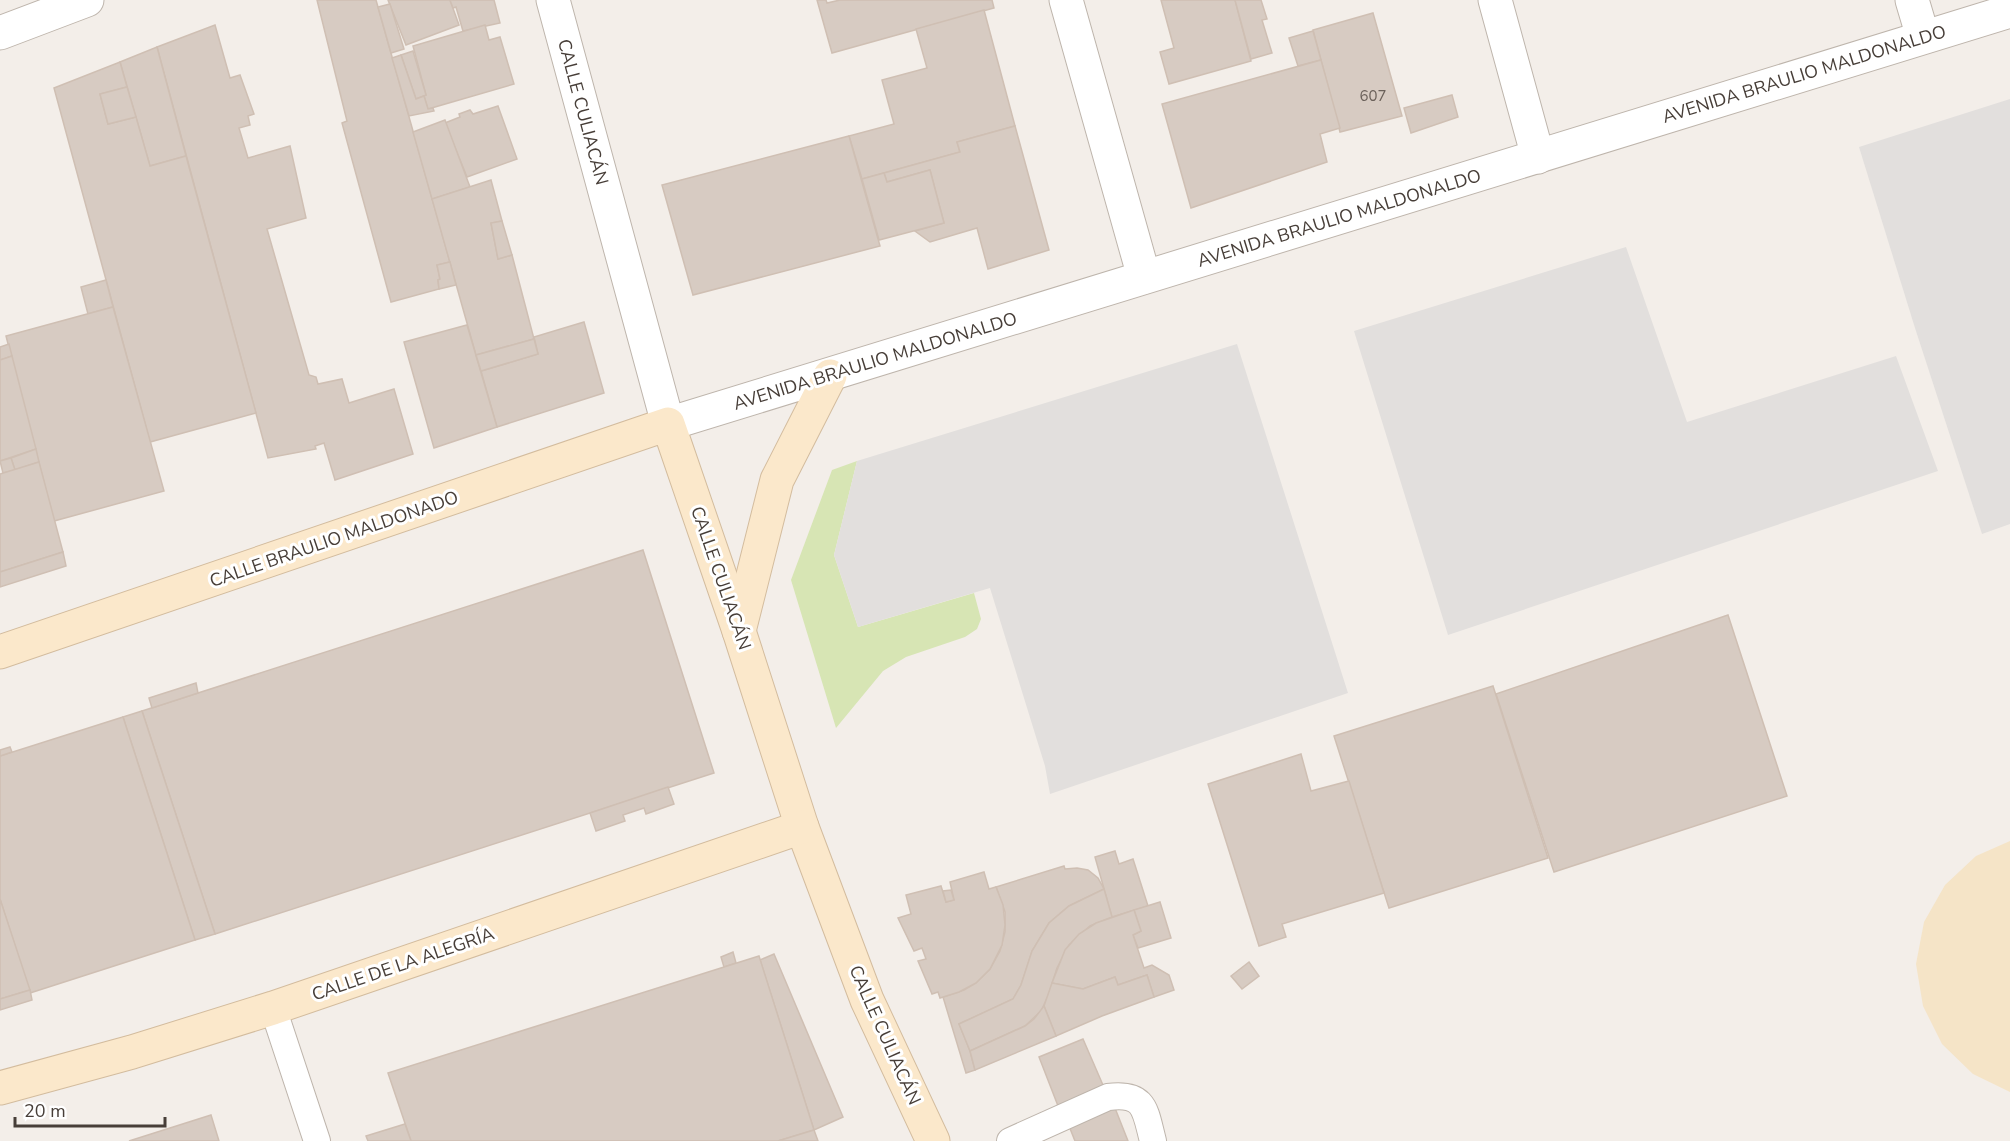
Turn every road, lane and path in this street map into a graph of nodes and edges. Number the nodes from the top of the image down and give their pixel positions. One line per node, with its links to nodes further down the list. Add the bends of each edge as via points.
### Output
1 (87, 0): 7 (street)
2 (553, 0): 12 (street, CALLE CULIACÁN)
3 (1066, 0): 10 (street)
4 (1495, 0): 9 (street)
5 (1912, 0): 8 (street)
6 (2010, 11): 8 (street, AVENIDA BRAULIO MALDONALDO)
7 (0, 33)
8 (1923, 37): 9 (street, AVENIDA BRAULIO MALDONALDO)
9 (1538, 157): 10 (street, AVENIDA BRAULIO MALDONALDO)
10 (1144, 277): 11 (street, AVENIDA BRAULIO MALDONALDO)
11 (830, 376): 12 (street, AVENIDA BRAULIO MALDONALDO); 13 (main road, via 777,480)
12 (668, 424): 13 (main road, CALLE CULIACÁN); 14 (main road, CALLE BRAULIO MALDONADO)
13 (739, 631): 15 (main road, CALLE CULIACÁN)
14 (0, 652)
15 (802, 827): 16 (main road, CALLE DE LA ALEGRÍA); 19 (main road, CALLE CULIACÁN, via 867,1000)
16 (273, 1008): 17 (main road, CALLE DE LA ALEGRÍA); 18 (lane)
17 (0, 1088)
18 (317, 1141)
19 (933, 1141)
20 (1010, 1141): 21 (lane, via 1108,1097 1123,1095 1134,1098 1145,1108)
21 (1153, 1141)

